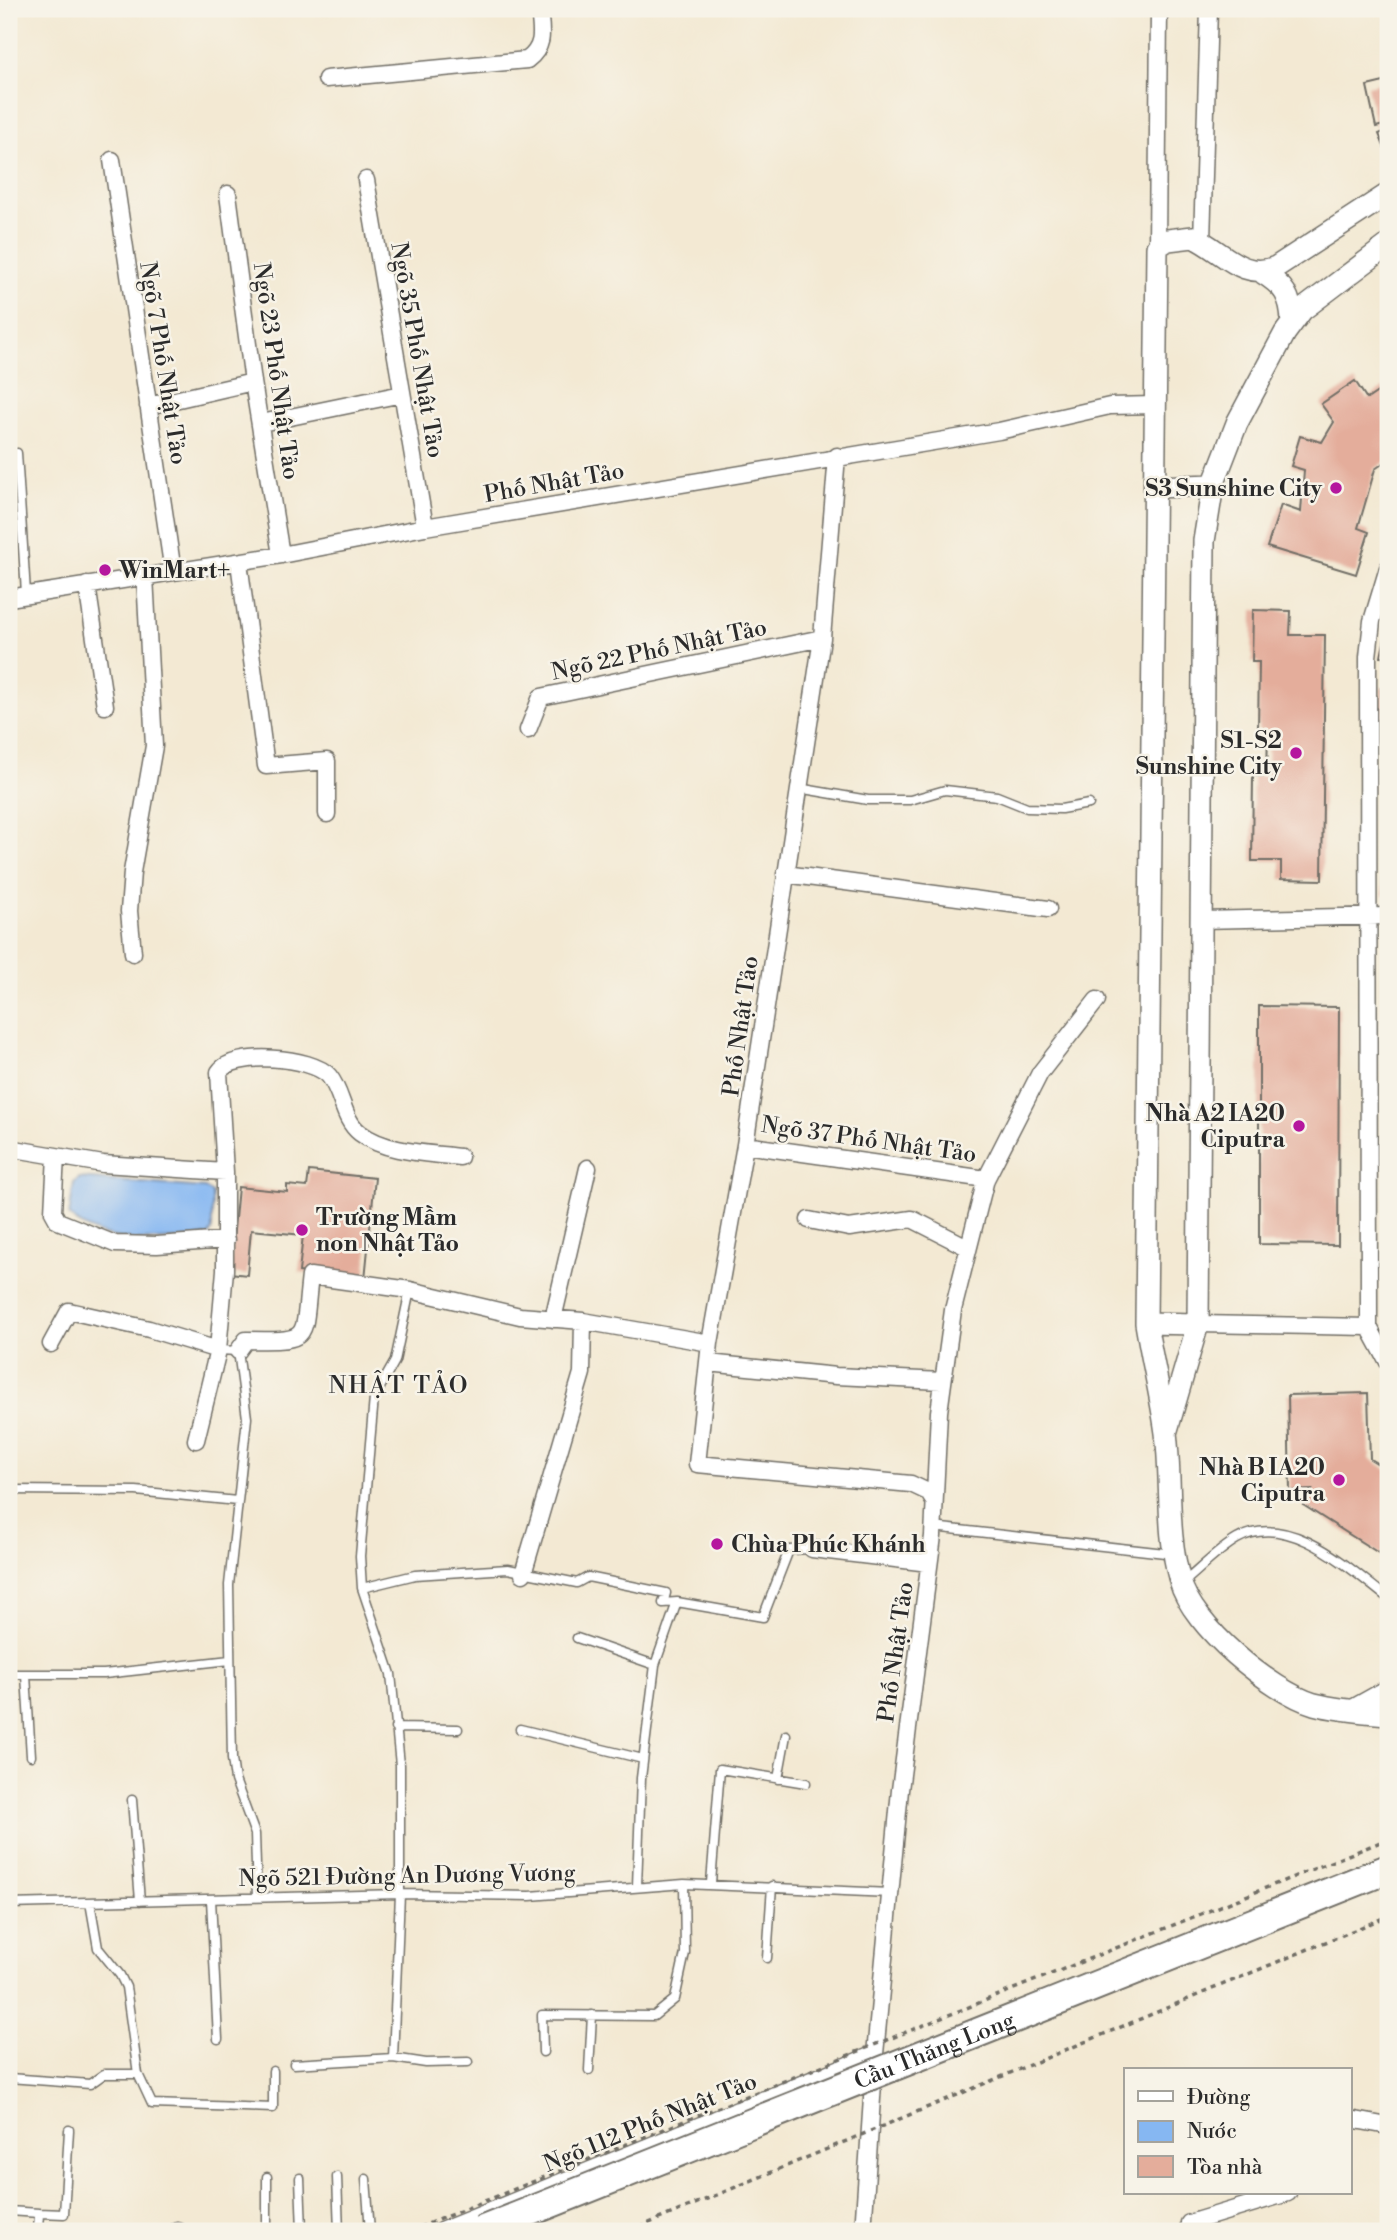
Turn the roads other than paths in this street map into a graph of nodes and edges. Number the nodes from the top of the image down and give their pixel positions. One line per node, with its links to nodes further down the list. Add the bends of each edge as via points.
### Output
1 (539, 9): 4 (street, via 542,40 527,60)
2 (1159, 9): 10 (street)
3 (1209, 9): 9 (street)
4 (326, 79)
5 (112, 160): 17 (street, Ngõ 7 Phố Nhật Tảo)
6 (366, 180): 15 (street, Ngõ 35 Phố Nhật Tảo)
7 (228, 194): 14 (street, Ngõ 23 Phố Nhật Tảo)
8 (1388, 194): 12 (street)
9 (1202, 241): 10 (street, via 1179,237); 12 (street, via 1230,261)
10 (1157, 247): 16 (street)
11 (1385, 253): 13 (street)
12 (1263, 273): 13 (street, via 1285,288 1292,303)
13 (1292, 321): 21 (street, via 1237,423)
14 (253, 382): 17 (street); 18 (street, Ngõ 23 Phố Nhật Tảo)
15 (402, 394): 18 (street); 23 (street, Ngõ 35 Phố Nhật Tảo)
16 (1155, 405): 20 (street, via 1111,406 999,431); 22 (street)
17 (148, 406): 27 (street, Ngõ 7 Phố Nhật Tảo)
18 (261, 423): 24 (street, Ngõ 23 Phố Nhật Tảo)
19 (17, 453): 30 (lane)
20 (838, 456): 23 (street, Phố Nhật Tảo); 32 (street, Phố Nhật Tảo)
21 (1213, 485): 22 (street); 42 (street, via 1204,541)
22 (1155, 487): 58 (street)
23 (425, 527): 24 (street, Phố Nhật Tảo)
24 (281, 555): 25 (street, Phố Nhật Tảo)
25 (239, 562): 27 (street, Phố Nhật Tảo); 37 (street, via 266,766 327,761)
26 (1388, 568): 40 (street, via 1372,621 1368,657)
27 (173, 572): 28 (street, Phố Nhật Tảo)
28 (145, 576): 29 (street, Phố Nhật Tảo); 43 (street, via 155,746 132,872)
29 (87, 585): 30 (street, Phố Nhật Tảo); 33 (street)
30 (26, 593): 31 (street, Phố Nhật Tảo)
31 (9, 598)
32 (822, 638): 34 (street, Ngõ 22 Phố Nhật Tảo, via 541,696); 35 (street, Phố Nhật Tảo)
33 (104, 706)
34 (528, 730)
35 (798, 788): 36 (lane, via 868,800 909,800 946,790 997,796 1027,808); 38 (street, Phố Nhật Tảo)
36 (1089, 804)
37 (327, 814)
38 (785, 874): 39 (street); 45 (street, Phố Nhật Tảo)
39 (1048, 909)
40 (1369, 916): 41 (street); 42 (street); 60 (street)
41 (1388, 916)
42 (1201, 920): 59 (street)
43 (133, 953)
44 (1097, 1000): 51 (street, via 1040,1073)
45 (745, 1145): 51 (street, Ngõ 37 Phố Nhật Tảo); 61 (street, Phố Nhật Tảo)
46 (9, 1148): 47 (street)
47 (56, 1156): 50 (street, via 103,1164); 53 (street, via 53,1212 58,1221 123,1244)
48 (460, 1157): 50 (street, via 389,1146 361,1133 350,1122 336,1086 311,1065 233,1060 219,1072)
49 (588, 1168): 56 (street)
50 (225, 1172): 53 (street)
51 (986, 1179): 54 (street)
52 (809, 1220): 54 (street, via 849,1228 912,1219)
53 (226, 1240): 63 (street)
54 (967, 1247): 67 (street)
55 (410, 1290): 56 (street, via 520,1316); 64 (street, via 310,1276 304,1330 299,1338 246,1340); 79 (lane, via 395,1361 374,1398 360,1556)
56 (553, 1319): 57 (street)
57 (583, 1321): 61 (street); 77 (street, via 582,1373)
58 (1146, 1323): 59 (street); 68 (street)
59 (1198, 1324): 60 (street); 68 (street)
60 (1369, 1327): 65 (street)
61 (710, 1343): 66 (street, Phố Nhật Tảo)
62 (51, 1344): 63 (street, via 69,1311)
63 (218, 1350): 64 (lane); 69 (street)
64 (237, 1351): 72 (lane, via 247,1418)
65 (1388, 1362)
66 (708, 1363): 67 (street); 71 (street, Phố Nhật Tảo, via 697,1464 911,1484 928,1492)
67 (942, 1381): 71 (street)
68 (1166, 1435): 75 (street)
69 (196, 1440)
70 (9, 1490): 72 (lane, via 136,1491)
71 (933, 1500): 73 (street, Phố Nhật Tảo)
72 (237, 1501): 83 (lane, via 229,1585)
73 (933, 1527): 75 (lane); 76 (street, Phố Nhật Tảo)
74 (812, 1549): 76 (street); 81 (lane, via 789,1550 763,1617)
75 (1174, 1554): 78 (street)
76 (929, 1563): 104 (street, Phố Nhật Tảo)
77 (523, 1574): 79 (lane, via 508,1569 415,1575); 81 (lane, via 577,1583 588,1577 666,1593 663,1603)
78 (1181, 1585): 80 (lane, via 1238,1538 1266,1530 1306,1540); 88 (street, via 1234,1655 1290,1694 1315,1704)
79 (362, 1588): 90 (lane, via 391,1674)
80 (1388, 1598)
81 (677, 1602): 84 (lane)
82 (577, 1638): 84 (lane)
83 (230, 1660): 86 (lane, via 104,1674); 106 (lane, via 232,1759 254,1834)
84 (655, 1665): 95 (lane)
85 (9, 1674): 86 (lane)
86 (26, 1675): 94 (lane)
87 (1388, 1691): 88 (street)
88 (1354, 1710): 89 (street)
89 (1388, 1714)
90 (396, 1728): 91 (lane); 105 (lane)
91 (458, 1729)
92 (520, 1729): 95 (lane)
93 (786, 1735): 96 (lane)
94 (31, 1756)
95 (643, 1759): 102 (lane)
96 (778, 1779): 97 (lane); 100 (lane, via 720,1769)
97 (806, 1783)
98 (132, 1800): 108 (lane)
99 (1388, 1869): 140 (highway, Cầu Thăng Long, bridge)
100 (711, 1883): 101 (lane, Ngõ 521 Đường An Dương Vương); 103 (lane, Ngõ 521 Đường An Dương Vương)
101 (684, 1884): 102 (lane, Ngõ 521 Đường An Dương Vương); 112 (lane, via 685,1953 675,1999 654,2015)
102 (637, 1886): 105 (lane, Ngõ 521 Đường An Dương Vương, via 530,1896)
103 (772, 1886): 104 (lane, Ngõ 521 Đường An Dương Vương); 111 (lane)
104 (890, 1893): 115 (street, Phố Nhật Tảo)
105 (400, 1894): 106 (lane, Ngõ 521 Đường An Dương Vương); 116 (lane)
106 (257, 1898): 107 (lane, Ngõ 521 Đường An Dương Vương)
107 (211, 1899): 108 (lane, Ngõ 521 Đường An Dương Vương); 113 (lane)
108 (140, 1901): 109 (lane, Ngõ 521 Đường An Dương Vương)
109 (90, 1902): 110 (lane, Ngõ 521 Đường An Dương Vương); 121 (lane, via 98,1948 126,1987)
110 (9, 1904)
111 (767, 1958)
112 (592, 2015): 114 (lane, via 542,2015); 119 (lane)
113 (218, 2039)
114 (543, 2052)
115 (875, 2054): 139 (street, Ngõ 112 Phố Nhật Tảo); 141 (street, Phố Nhật Tảo)
116 (393, 2059): 117 (lane); 118 (lane)
117 (468, 2062)
118 (294, 2064)
119 (589, 2070)
120 (273, 2071): 121 (lane, via 273,2108 152,2104)
121 (138, 2074): 122 (lane, via 104,2074 90,2084)
122 (9, 2078)
123 (1352, 2119): 124 (street)
124 (1384, 2125)
125 (69, 2130): 132 (lane, via 64,2214)
126 (267, 2176): 135 (lane)
127 (337, 2177): 137 (lane)
128 (300, 2178): 136 (lane)
129 (366, 2179): 138 (lane)
130 (1285, 2194): 133 (street)
131 (9, 2211): 132 (lane)
132 (39, 2213): 134 (lane)
133 (1189, 2223)
134 (38, 2231)
135 (267, 2231)
136 (302, 2231)
137 (339, 2231)
138 (370, 2231)
139 (441, 2231)
140 (481, 2231)
141 (863, 2231)

